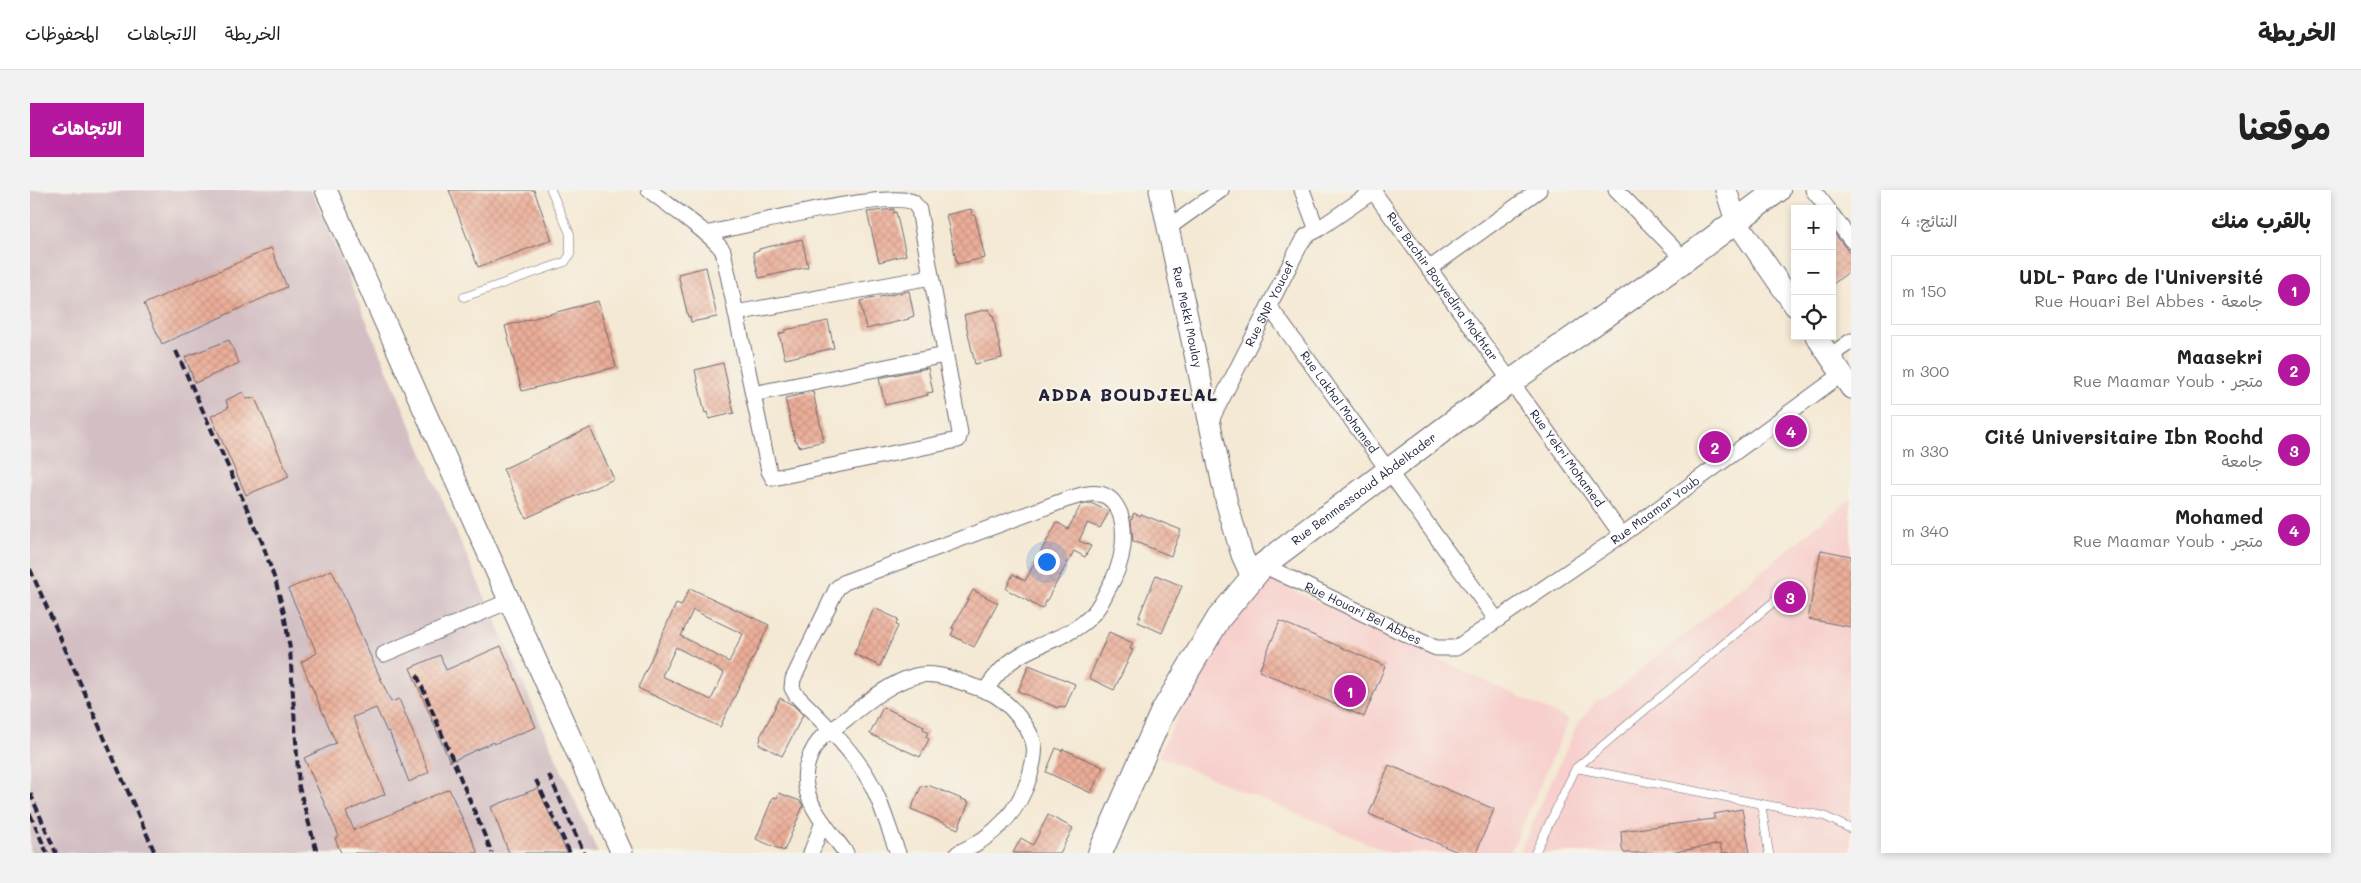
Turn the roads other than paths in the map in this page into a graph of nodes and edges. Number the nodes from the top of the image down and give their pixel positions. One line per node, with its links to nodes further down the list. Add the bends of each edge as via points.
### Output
1 (326, 190): 39 (street)
2 (551, 190): 23 (lane, via 570,234 570,255 565,262)
3 (649, 190): 18 (street)
4 (1160, 190): 16 (street, Rue Mekki Moulay)
5 (1221, 190): 16 (street)
6 (1302, 190): 17 (street)
7 (1539, 190): 21 (street)
8 (1616, 190): 20 (street)
9 (1726, 190): 15 (street)
10 (1778, 190): 15 (main road, Rue Benmessaoud Abdelkader)
11 (1813, 190): 13 (street)
12 (1374, 191): 17 (street, Rue SNP Youcef); 21 (street, Rue Bachir Bouyedira Mokhtar)
13 (1825, 205)
14 (1836, 219): 19 (street)
15 (1736, 221): 20 (main road, Rue Benmessaoud Abdelkader); 24 (street)
16 (1168, 228): 34 (street, Rue Mekki Moulay)
17 (1317, 230): 25 (street, Rue SNP Youcef, via 1303,239)
18 (706, 234): 22 (street, via 846,201 907,199 919,210); 26 (street, via 723,251)
19 (1849, 234)
20 (1685, 260): 31 (main road, Rue Benmessaoud Abdelkader)
21 (1430, 269): 31 (street, Rue Bachir Bouyedira Mokhtar)
22 (931, 277): 26 (street); 29 (street)
23 (464, 297)
24 (1791, 300)
25 (1269, 306): 34 (street, Rue SNP Youcef); 35 (street, Rue Lakhal Mohamed)
26 (736, 313): 33 (street)
27 (1819, 340): 30 (street)
28 (1851, 341): 30 (street)
29 (945, 355): 33 (street); 33 (street, via 960,433 956,442 785,477 774,479 768,471)
30 (1830, 356): 32 (street)
31 (1511, 381): 35 (main road, Rue Benmessaoud Abdelkader); 36 (street, Rue Yekri Mohamed)
32 (1847, 381): 36 (street, Rue Maamar Youb)
33 (753, 394)
34 (1210, 422): 37 (street, Rue Mekki Moulay, via 1227,504 1242,555)
35 (1388, 471): 37 (main road, Rue Benmessaoud Abdelkader); 40 (street, Rue Lakhal Mohamed)
36 (1622, 535): 40 (street, Rue Maamar Youb)
37 (1258, 571): 41 (street, Rue Houari Bel Abbes, via 1436,648 1456,648); 54 (main road, Rue Benmessaoud Abdelkader, via 1218,618 1162,714)
38 (1777, 599): 45 (lane)
39 (509, 602): 42 (street); 49 (street)
40 (1496, 619): 41 (street, Rue Maamar Youb)
41 (1464, 643)
42 (384, 654)
43 (985, 691): 44 (street, via 952,679 916,675 892,686); 44 (street, via 1001,670 1019,656 1072,631 1088,620 1098,607 1118,570 1122,550 1122,517 1110,498 1096,493 1065,500 839,586 793,679 792,688); 53 (street, via 1001,700 1031,735 1033,761 1024,790 1011,814 987,837)
44 (832, 731): 47 (street, via 821,738 812,750 804,782); 52 (street, via 862,768)
45 (1576, 768): 46 (lane); 55 (lane)
46 (1761, 804): 48 (lane, via 1824,816); 56 (lane)
47 (823, 822): 50 (street); 51 (street)
48 (1851, 829)
49 (622, 853)
50 (811, 853)
51 (846, 853)
52 (898, 853)
53 (958, 853)
54 (1100, 853)
55 (1535, 853)
56 (1770, 853)

